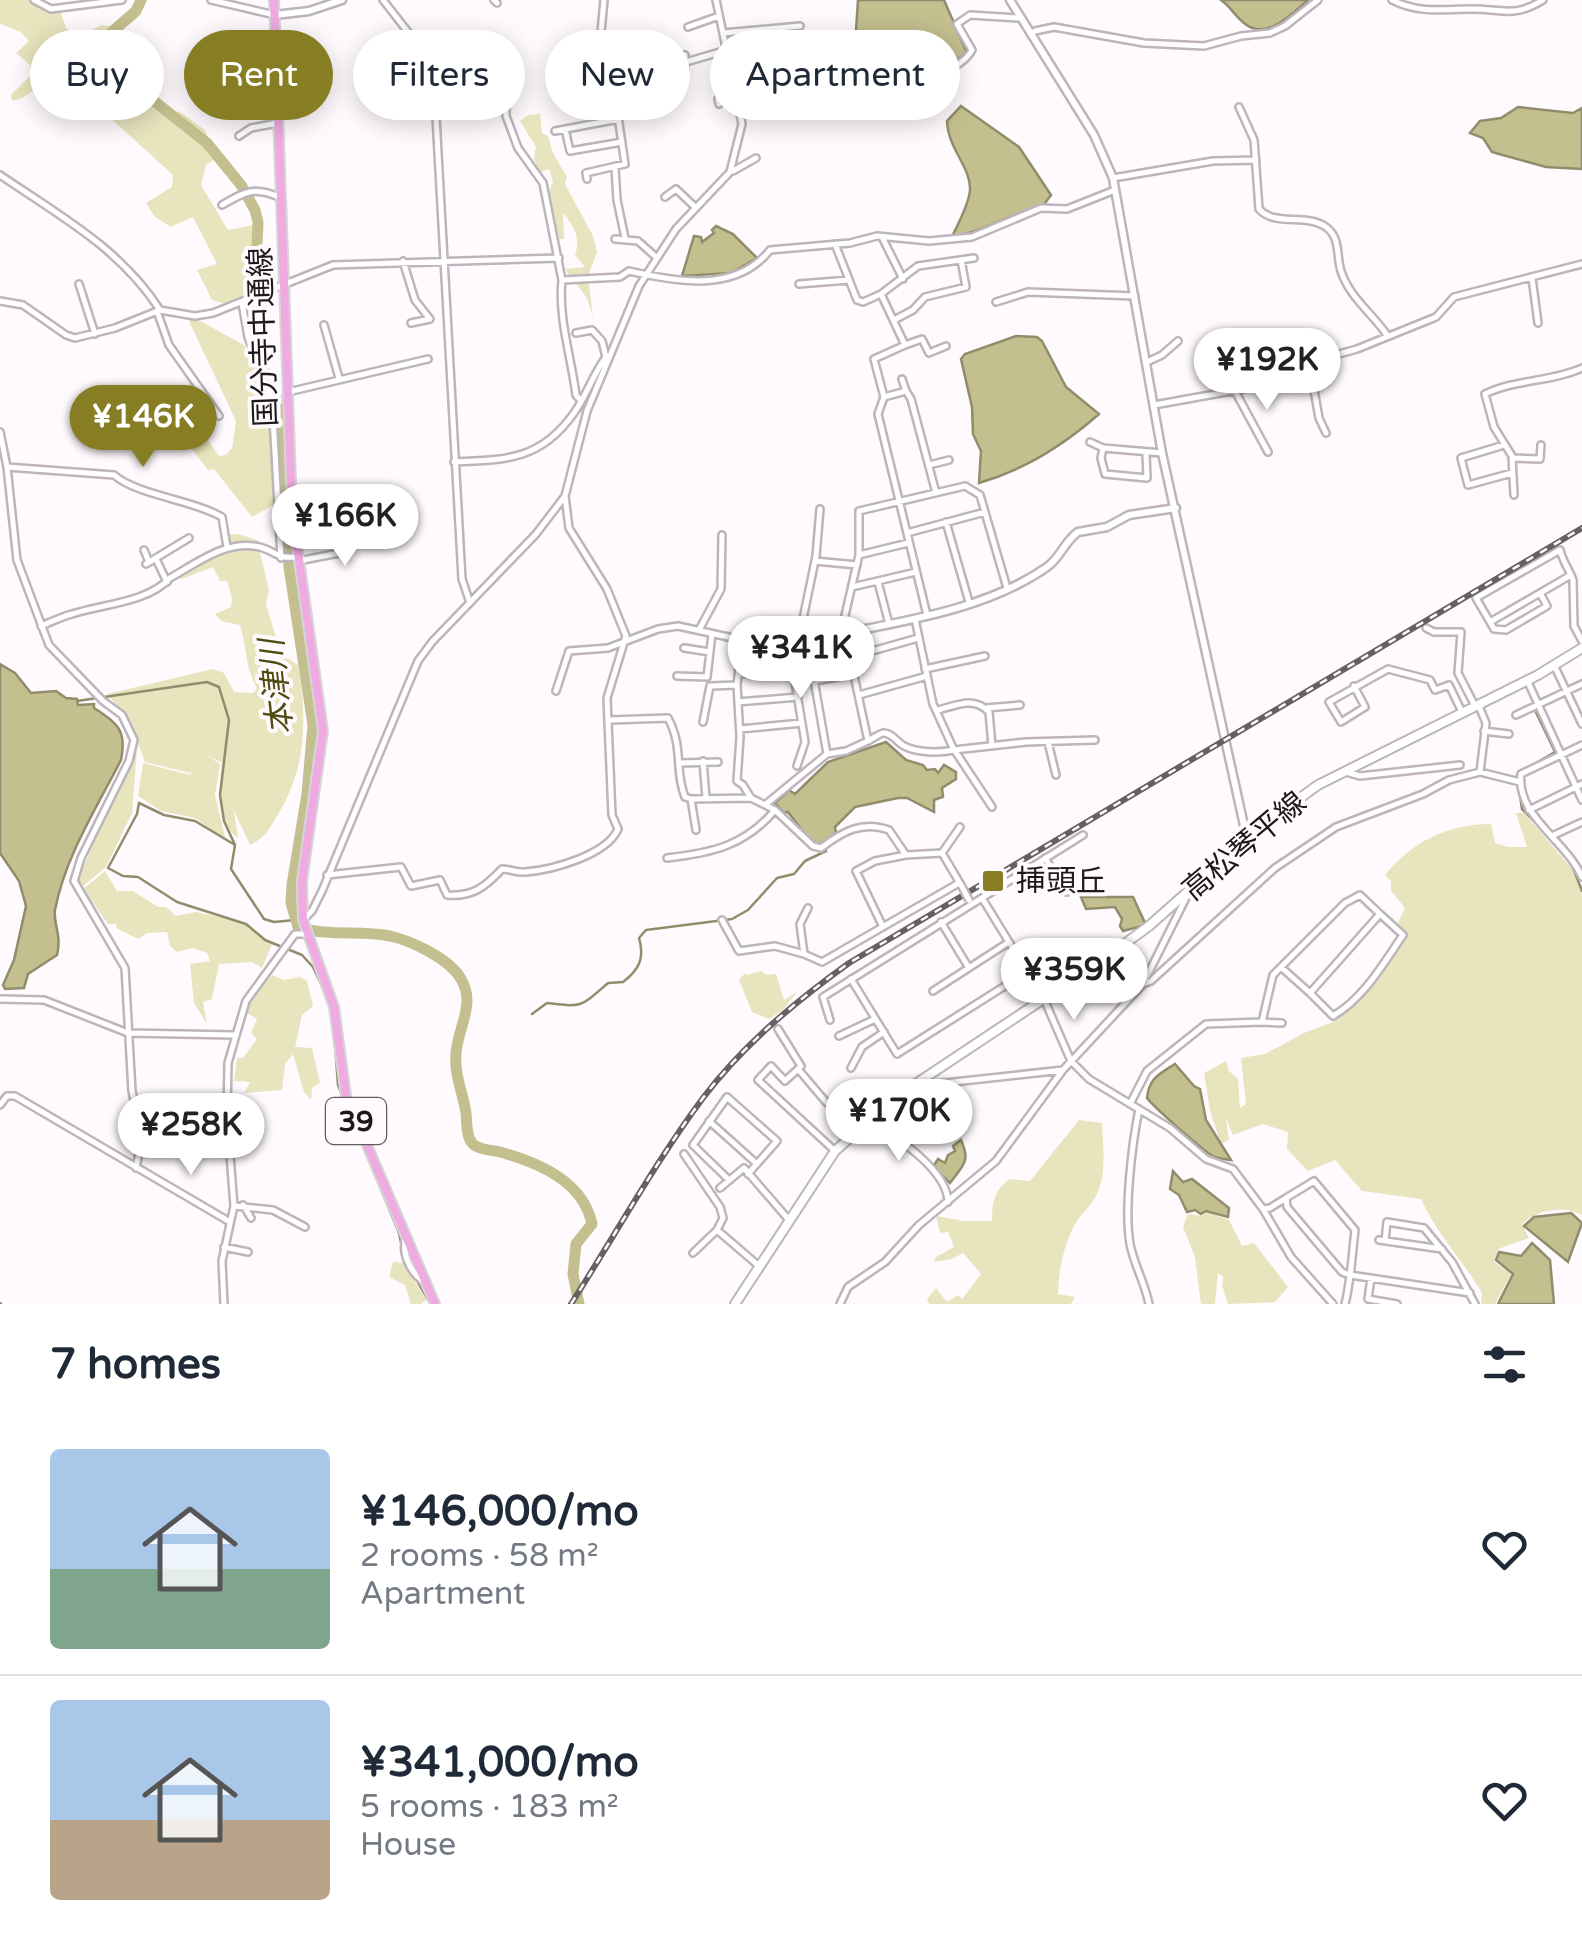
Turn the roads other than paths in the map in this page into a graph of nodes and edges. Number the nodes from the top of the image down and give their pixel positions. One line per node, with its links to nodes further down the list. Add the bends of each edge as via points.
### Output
1 (34, 0): 2 (street, via 51,8)
2 (122, 0)
3 (211, 0): 13 (street)
4 (274, 0): 13 (main road, 国分寺中通線 / 39)
5 (342, 0): 13 (street)
6 (383, 0): 18 (street)
7 (604, 0): 19 (street)
8 (1010, 0): 15 (street)
9 (1318, 0): 22 (street, via 1270,34 1204,46 1054,26)
10 (1392, 0): 11 (street, via 1428,12 1496,13 1526,10)
11 (1543, 0)
12 (717, 1): 14 (street)
13 (275, 15): 30 (main road, 国分寺中通線 / 39)
14 (719, 16): 17 (street); 20 (street)
15 (1018, 18): 22 (street); 23 (street, via 970,15 957,24 972,50)
16 (800, 26): 21 (street)
17 (688, 28)
18 (406, 30)
19 (601, 30)
20 (722, 30)
21 (756, 30)
22 (1030, 35): 40 (street, via 1094,135)
23 (960, 62)
24 (1239, 107): 36 (street, via 1252,130)
25 (436, 120): 56 (street)
26 (508, 120): 52 (street, via 542,184)
27 (609, 120): 31 (street)
28 (618, 120): 34 (street)
29 (741, 120): 38 (street)
30 (278, 122): 33 (street); 44 (main road, 国分寺中通線 / 39)
31 (564, 130): 32 (street); 34 (street, via 570,151)
32 (555, 131)
33 (239, 136)
34 (622, 142): 37 (street, via 624,164)
35 (756, 158): 38 (street)
36 (1256, 160): 40 (street); 78 (street, via 1263,214 1327,228 1350,288)
37 (616, 168): 41 (street, via 586,173); 48 (street)
38 (730, 172): 46 (street)
39 (0, 175): 71 (street, via 114,253)
40 (1113, 178): 42 (street)
41 (587, 179)
42 (1115, 190): 47 (street, via 1067,209 1041,208 972,237); 67 (street)
43 (664, 197): 46 (street, via 676,190)
44 (281, 198): 45 (street, via 261,188); 63 (main road, 国分寺中通線 / 39)
45 (222, 206)
46 (695, 206): 51 (street)
47 (882, 237): 50 (street); 60 (street)
48 (625, 238): 49 (street); 51 (street)
49 (615, 240)
50 (835, 244): 58 (street, via 770,250 740,275 708,282); 62 (street)
51 (656, 257): 58 (street)
52 (559, 258): 56 (street); 61 (street)
53 (974, 258): 54 (street)
54 (961, 260): 60 (street, via 918,266); 72 (street, via 966,286 925,297)
55 (403, 262): 56 (street); 63 (street, via 333,265); 73 (street, via 415,300 430,319)
56 (444, 262): 107 (street)
57 (1582, 264): 59 (street)
58 (645, 275): 61 (street); 82 (street)
59 (1532, 278): 74 (street); 78 (street, via 1454,297 1436,317)
60 (903, 279): 66 (street)
61 (562, 280): 93 (street, via 559,308)
62 (850, 280): 65 (street); 66 (street, via 858,300)
63 (284, 282): 70 (street); 91 (main road, 国分寺中通線 / 39)
64 (79, 284): 77 (street)
65 (799, 284)
66 (881, 294): 72 (street)
67 (1135, 296): 69 (street, via 1028,292); 84 (street)
68 (0, 301): 77 (street, via 23,305 66,336)
69 (996, 302)
70 (242, 303): 71 (street, via 202,316); 127 (street, via 272,400)
71 (159, 311): 77 (street); 95 (street, via 169,346)
72 (894, 320): 80 (street)
73 (411, 322)
74 (1538, 323)
75 (324, 325): 87 (street)
76 (576, 333): 82 (street, via 592,330)
77 (94, 334)
78 (1387, 336): 85 (street)
79 (1178, 341): 84 (street)
80 (906, 345): 81 (street, via 922,339 929,353); 92 (street, via 874,359)
81 (946, 346)
82 (608, 356): 93 (street); 113 (street)
83 (428, 358): 87 (street)
84 (1147, 362): 94 (street)
85 (1309, 362): 90 (street); 97 (street)
86 (1582, 368): 99 (street, via 1485,394)
87 (339, 378): 91 (street)
88 (902, 380): 89 (street)
89 (906, 391): 92 (street); 108 (street)
90 (1235, 391): 94 (street); 102 (street)
91 (288, 392): 128 (main road, 国分寺中通線 / 39)
92 (884, 397): 114 (street, via 878,414)
93 (581, 402): 107 (street, via 548,439 520,457)
94 (1153, 405): 103 (street)
95 (219, 416)
96 (0, 432): 109 (street)
97 (1326, 433)
98 (1090, 442): 101 (street)
99 (1504, 445): 105 (street); 110 (street, via 1461,458 1468,485)
100 (1541, 445): 105 (street, via 1540,459)
101 (1103, 448): 104 (street); 104 (street, via 1104,474 1132,478 1147,478)
102 (1268, 452)
103 (1162, 453): 104 (street); 115 (street)
104 (1146, 454)
105 (1512, 456): 110 (street)
106 (949, 460): 108 (street)
107 (454, 462): 140 (street, via 462,579)
108 (929, 465): 111 (street)
109 (8, 467): 124 (street, via 114,474 206,507 222,517); 145 (street, via 17,560)
110 (1512, 473): 112 (street)
111 (936, 493): 114 (street); 117 (street, via 966,486 980,496)
112 (1514, 495)
113 (564, 496): 140 (street); 153 (street, via 569,528 620,613)
114 (899, 502): 119 (street); 126 (street, via 860,511)
115 (1176, 508): 137 (street, via 1078,532 1051,564); 222 (street)
116 (820, 510): 129 (street)
117 (985, 512): 118 (street); 137 (street)
118 (946, 522): 119 (street); 139 (street)
119 (907, 533): 123 (street)
120 (722, 535): 147 (street, via 721,589)
121 (341, 537): 128 (street, via 344,552)
122 (189, 538): 130 (street)
123 (908, 542): 126 (street); 132 (street)
124 (228, 547): 127 (street, via 258,546); 134 (street)
125 (144, 550): 130 (street)
126 (859, 555): 131 (street)
127 (282, 558): 128 (street)
128 (296, 558): 236 (main road, 国分寺中通線 / 39, via 324,730 302,881)
129 (815, 561): 131 (street); 151 (street)
130 (150, 562): 134 (street)
131 (857, 565): 136 (street)
132 (916, 572): 135 (street); 141 (street)
133 (1571, 576): 138 (street); 143 (street, via 1560,550 1476,598); 154 (street, via 1574,626)
134 (167, 582): 145 (street)
135 (878, 582): 136 (street); 144 (street)
136 (852, 588): 148 (street)
137 (1007, 588): 139 (street)
138 (1540, 593): 143 (street); 143 (street, via 1547,606 1506,630)
139 (969, 602): 141 (street)
140 (470, 603): 227 (street, via 411,674)
141 (927, 616): 142 (street)
142 (915, 619): 144 (street); 150 (street)
143 (1490, 622)
144 (888, 624): 148 (street)
145 (42, 626): 258 (street, via 56,654 125,719 133,735 134,747 74,880 125,968)
146 (1426, 628): 177 (street, via 1461,632 1458,672)
147 (699, 630): 149 (street); 153 (street, via 658,629)
148 (845, 632): 151 (street); 158 (street)
149 (712, 634): 152 (street); 156 (street)
150 (918, 638): 158 (street); 162 (street)
151 (803, 639): 152 (street); 160 (street)
152 (742, 640): 163 (street)
153 (626, 644): 172 (street, via 569,651); 183 (street, via 607,698)
154 (1582, 644): 159 (main road, 高松琴平線)
155 (684, 648): 156 (street)
156 (710, 652): 165 (street, via 707,677)
157 (985, 656): 162 (street)
158 (850, 657): 164 (street)
159 (1554, 665): 166 (main road, 高松琴平線); 171 (street)
160 (811, 668): 161 (street); 167 (street)
161 (793, 670): 163 (street); 174 (street)
162 (926, 672): 173 (street); 180 (street)
163 (740, 674): 169 (street)
164 (854, 674): 167 (street); 173 (street)
165 (677, 676)
166 (1526, 680): 177 (main road, 高松琴平線); 178 (street)
167 (815, 681): 196 (street)
168 (1582, 684): 171 (street)
169 (737, 685): 175 (street); 184 (street, via 710,686)
170 (1354, 686): 170 (street, via 1329,702 1341,722 1364,707); 181 (street, via 1388,670 1430,680 1434,690 1449,685)
171 (1565, 689): 178 (street); 186 (street)
172 (556, 691)
173 (859, 695): 191 (street)
174 (798, 697): 175 (street); 185 (street)
175 (738, 702): 187 (street)
176 (1020, 705): 179 (street)
177 (1476, 705): 181 (main road, 高松琴平線); 188 (street)
178 (1535, 705): 182 (street); 197 (street)
179 (986, 708): 180 (street, via 972,701); 194 (street)
180 (938, 710): 195 (street)
181 (1462, 712): 203 (main road, 高松琴平線)
182 (1516, 715)
183 (610, 720): 200 (street, via 668,718 678,736); 227 (street, via 608,765 618,830 608,846 534,871 502,869 479,892 457,896 447,895 440,880 411,886 401,867)
184 (703, 722)
185 (802, 723): 187 (street); 202 (street, via 805,742)
186 (1582, 724)
187 (740, 728): 210 (street, via 737,782)
188 (1484, 731): 189 (street); 204 (street)
189 (1508, 734)
190 (1095, 740): 192 (street)
191 (868, 741): 195 (street, via 882,733 914,750); 196 (street)
192 (1048, 742): 194 (street); 205 (street)
193 (1582, 745): 197 (street)
194 (992, 746): 195 (street)
195 (954, 750): 214 (street)
196 (827, 754): 213 (street)
197 (1561, 755): 207 (street, via 1521,774); 208 (street)
198 (703, 761): 199 (street); 200 (street); 209 (street)
199 (718, 762)
200 (680, 763): 211 (street, via 682,788)
201 (1460, 764): 203 (street, via 1360,776)
202 (797, 766)
203 (1344, 770): 222 (main road, 高松琴平線)
204 (1480, 772): 207 (street); 247 (street, via 1336,828 1300,849)
205 (1056, 775)
206 (1505, 783): 207 (street)
207 (1518, 783): 216 (street)
208 (1579, 786): 212 (street); 216 (street)
209 (706, 798): 210 (street); 211 (street)
210 (751, 798): 213 (street)
211 (691, 799): 219 (street)
212 (1582, 800)
213 (766, 804): 215 (street)
214 (992, 806)
215 (775, 810): 224 (street, via 813,846 872,826 889,830); 225 (street, via 756,832 713,853)
216 (1528, 810): 220 (street)
217 (1582, 822): 220 (street)
218 (960, 827): 223 (street)
219 (696, 830)
220 (1554, 835): 228 (street)
221 (1084, 836): 226 (street)
222 (1246, 839): 230 (main road, 高松琴平線)
223 (942, 853): 224 (street); 229 (street)
224 (906, 855): 239 (street, via 856,871)
225 (667, 858)
226 (1044, 858): 231 (street); 232 (street)
227 (328, 875): 236 (street)
228 (1582, 876)
229 (960, 884): 233 (street, bridge); 239 (street)
230 (1190, 891): 247 (street); 251 (main road, 高松琴平線)
231 (1067, 892)
232 (982, 898): 233 (street); 241 (street)
233 (970, 902): 238 (street)
234 (808, 908): 242 (street, via 800,924)
235 (1380, 914): 244 (street, via 1360,895 1336,910); 249 (street); 249 (street, via 1403,935 1358,995 1332,1016)
236 (303, 921): 240 (main road, 国分寺中通線 / 39)
237 (722, 921): 242 (street, via 740,951 775,946)
238 (941, 922): 243 (street); 246 (street)
239 (883, 927): 242 (street, via 822,962)
240 (306, 934): 259 (street, via 295,934 250,993); 297 (main road, 国分寺中通線 / 39, via 334,1007 346,1096)
241 (1009, 942): 243 (street); 245 (street)
242 (804, 954)
243 (969, 968): 248 (street)
244 (1282, 968): 249 (street); 254 (street, via 1274,975)
245 (1027, 972): 251 (street); 257 (street, via 898,1054)
246 (851, 979): 252 (street); 253 (street, via 822,997)
247 (1144, 984): 261 (street)
248 (933, 991)
249 (1310, 993)
250 (0, 999): 258 (street, via 44,1000)
251 (1044, 999): 261 (street); 265 (main road, 高松琴平線)
252 (875, 1018): 257 (street); 260 (street)
253 (830, 1020)
254 (1262, 1022): 255 (street); 266 (street, via 1206,1024 1147,1071)
255 (1282, 1022)
256 (778, 1028): 263 (street)
257 (884, 1032): 262 (street, via 862,1046)
258 (128, 1034): 259 (street); 275 (street, via 139,1124)
259 (235, 1035): 281 (street, via 226,1085)
260 (839, 1036)
261 (1071, 1060): 264 (street); 266 (street)
262 (851, 1068)
263 (798, 1069): 271 (street); 272 (street, via 784,1081 772,1066 758,1080)
264 (1064, 1070): 265 (street); 280 (street, via 996,1162)
265 (912, 1086): 269 (main road, 高松琴平線)
266 (1130, 1104): 268 (street)
267 (0, 1105): 275 (street, via 15,1096)
268 (1139, 1110): 283 (street, via 1206,1159 1230,1165); 301 (street, via 1128,1227)
269 (868, 1119): 271 (main road, 高松琴平線); 280 (street, via 935,1172)
270 (709, 1121): 274 (street); 274 (street, via 727,1097 777,1141); 277 (street, via 693,1144)
271 (859, 1126): 272 (main road, 高松琴平線)
272 (835, 1151): 285 (main road, 高松琴平線)
273 (684, 1154): 288 (street, via 722,1212)
274 (756, 1164): 276 (street)
275 (136, 1168): 286 (street)
276 (748, 1174): 277 (street, via 744,1168); 285 (street)
277 (730, 1180): 278 (street)
278 (720, 1188)
279 (1286, 1198): 283 (street); 294 (street); 294 (street, via 1314,1181 1355,1230)
280 (948, 1202): 300 (street, via 848,1287)
281 (234, 1206): 282 (street); 286 (street)
282 (243, 1206): 284 (street); 287 (street, via 273,1210)
283 (1264, 1208): 302 (street, via 1291,1257)
284 (251, 1218)
285 (788, 1220): 293 (main road, 高松琴平線)
286 (230, 1222): 289 (street)
287 (304, 1227)
288 (718, 1230): 292 (street); 293 (street)
289 (224, 1247): 291 (street); 298 (street)
290 (1442, 1249): 290 (street, via 1424,1228 1388,1222 1381,1240); 296 (street)
291 (248, 1252)
292 (693, 1254)
293 (759, 1266): 299 (main road, 高松琴平線)
294 (1350, 1275): 295 (street); 303 (street)
295 (1372, 1278): 296 (street); 304 (street, via 1368,1299)
296 (1470, 1293): 305 (street)
297 (433, 1303)
298 (224, 1304)
299 (735, 1304)
300 (840, 1304)
301 (1149, 1304)
302 (1333, 1304)
303 (1346, 1304)
304 (1397, 1304)
305 (1475, 1304)

